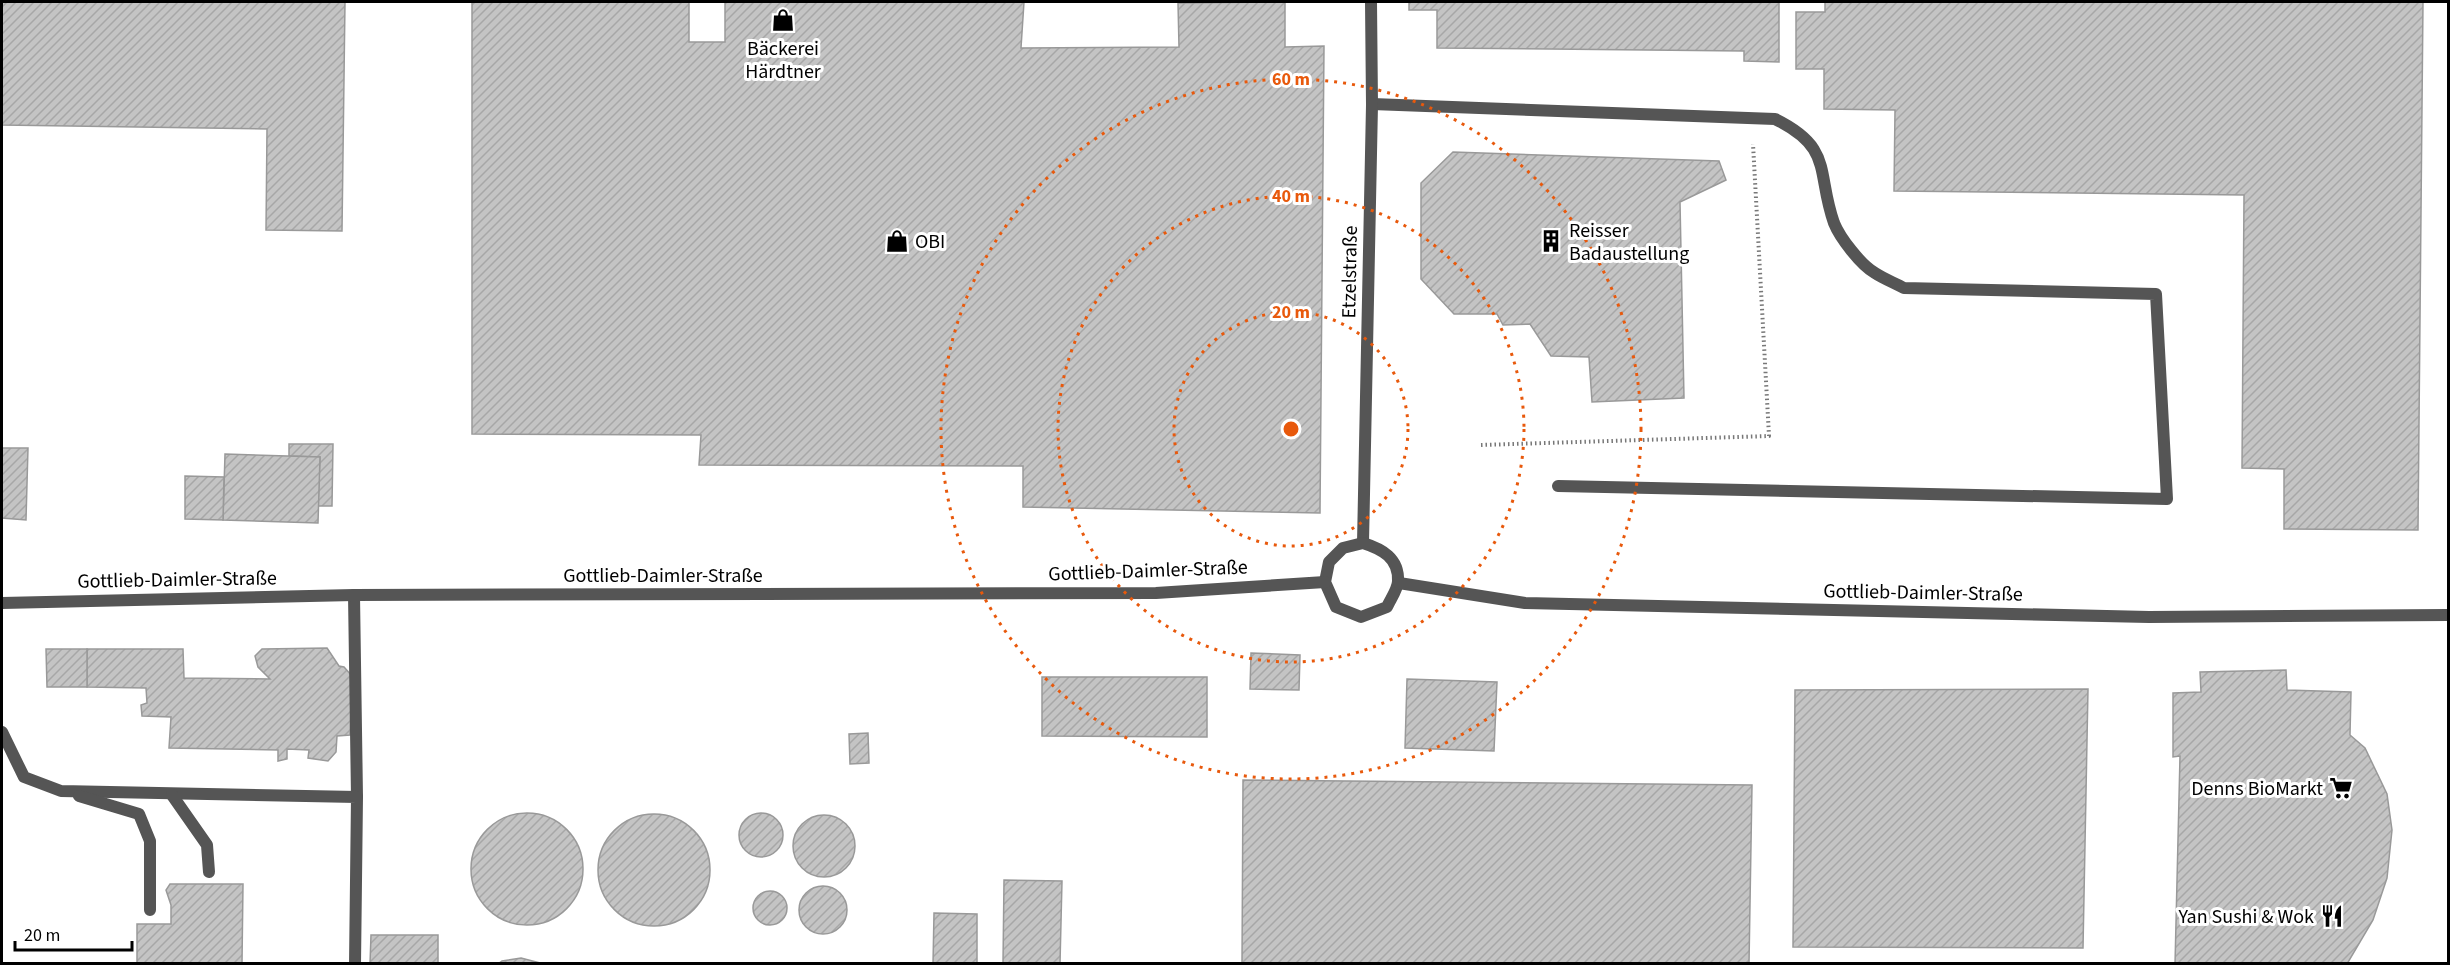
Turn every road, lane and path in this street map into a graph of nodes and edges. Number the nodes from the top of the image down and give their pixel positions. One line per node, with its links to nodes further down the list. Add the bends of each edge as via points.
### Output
1 (1371, 2): 2 (street, Etzelstraße)
2 (1372, 104): 3 (street); 6 (street, Etzelstraße)
3 (1751, 118): 4 (path, via 1769,436); 5 (street, via 1775,119 1810,142 1823,169 1834,224 1873,272 1904,288 2156,294 2167,499)
4 (1481, 445)
5 (1558, 486)
6 (1363, 543): 7 (street, via 1343,548 1329,562); 8 (street, via 1381,549 1395,563)
7 (1325, 582): 8 (street, via 1336,607 1361,617 1387,607); 9 (street, Gottlieb-Daimler-Straße, via 1156,593)
8 (1399, 583): 11 (street, Gottlieb-Daimler-Straße, via 1525,603 2149,617)
9 (354, 595): 10 (street, Gottlieb-Daimler-Straße); 15 (street)
10 (2, 603)
11 (2448, 615)
12 (2, 732): 13 (street, via 24,777)
13 (61, 791): 14 (street); 17 (street, via 138,814 150,841)
14 (172, 795): 15 (street); 16 (street, via 207,845)
15 (357, 796): 18 (street)
16 (209, 872)
17 (150, 910)
18 (356, 963)

